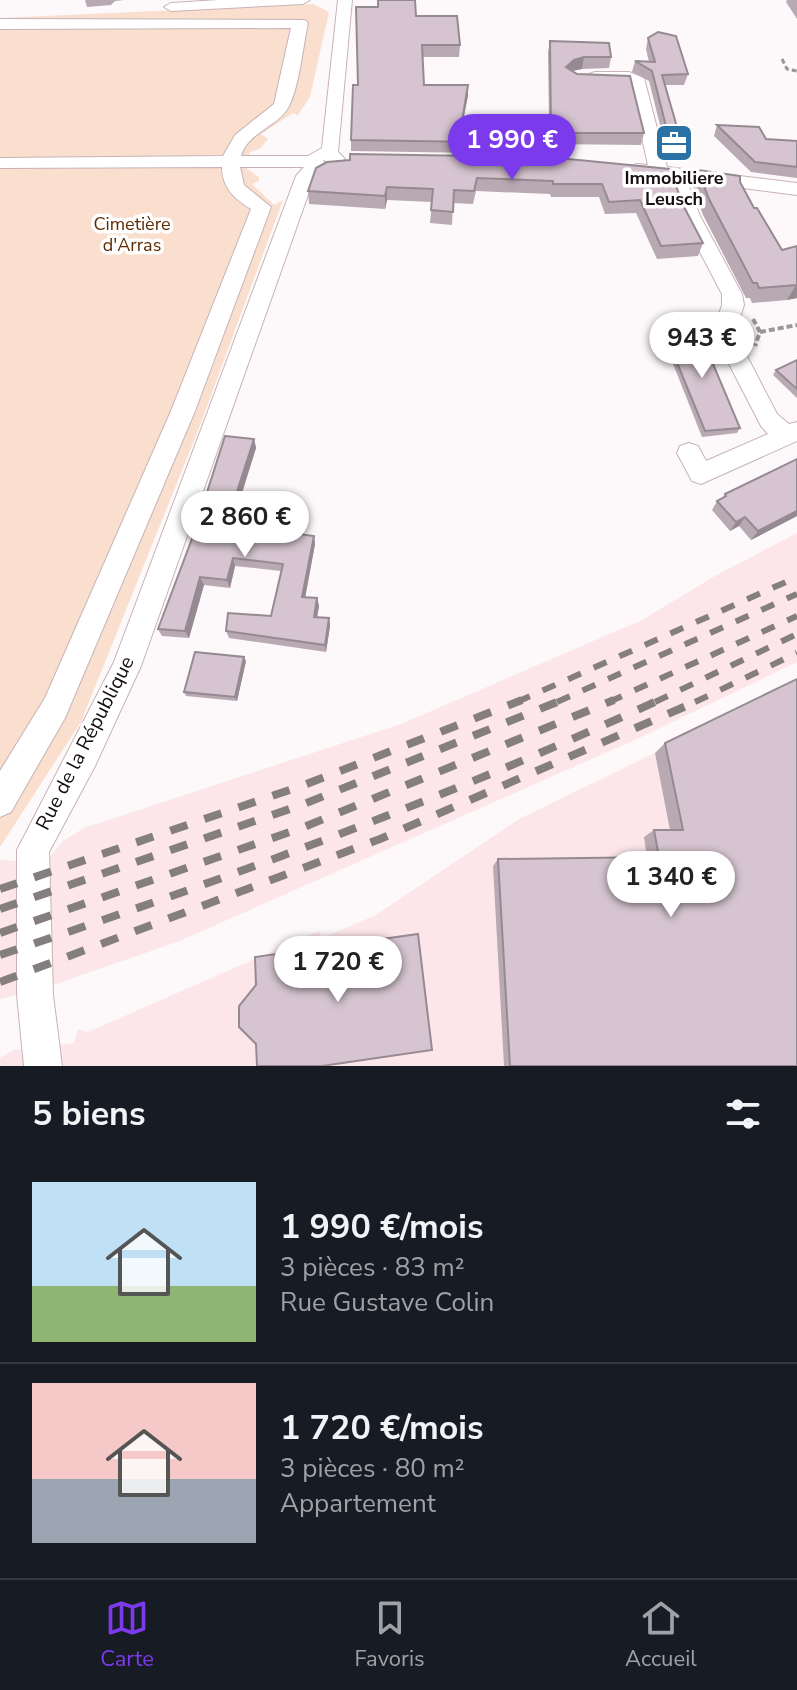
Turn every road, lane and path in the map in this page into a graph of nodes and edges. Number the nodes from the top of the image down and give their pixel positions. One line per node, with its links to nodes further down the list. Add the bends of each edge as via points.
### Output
1 (303, 0): 3 (street)
2 (345, 0): 11 (street, Rue de la République, via 331,149)
3 (43, 13)
4 (0, 24): 10 (street, via 300,23 282,104 241,138)
5 (625, 58): 9 (street)
6 (782, 59): 7 (path, via 787,69)
7 (797, 71)
8 (575, 77): 9 (street, via 629,77)
9 (638, 82): 15 (street)
10 (231, 160): 11 (street); 13 (street); 21 (street, via 232,185 261,207 183,411 55,708)
11 (323, 160): 12 (street); 22 (street, Rue de la République, via 305,176 127,666 33,850 35,995)
12 (357, 160)
13 (0, 163)
14 (614, 167): 15 (street)
15 (668, 172): 16 (street); 19 (street, via 732,294 724,333 730,347 769,420)
16 (797, 189)
17 (797, 325): 18 (path)
18 (760, 332)
19 (791, 434): 20 (street, via 701,474)
20 (689, 453)
21 (0, 801)
22 (43, 1066)

